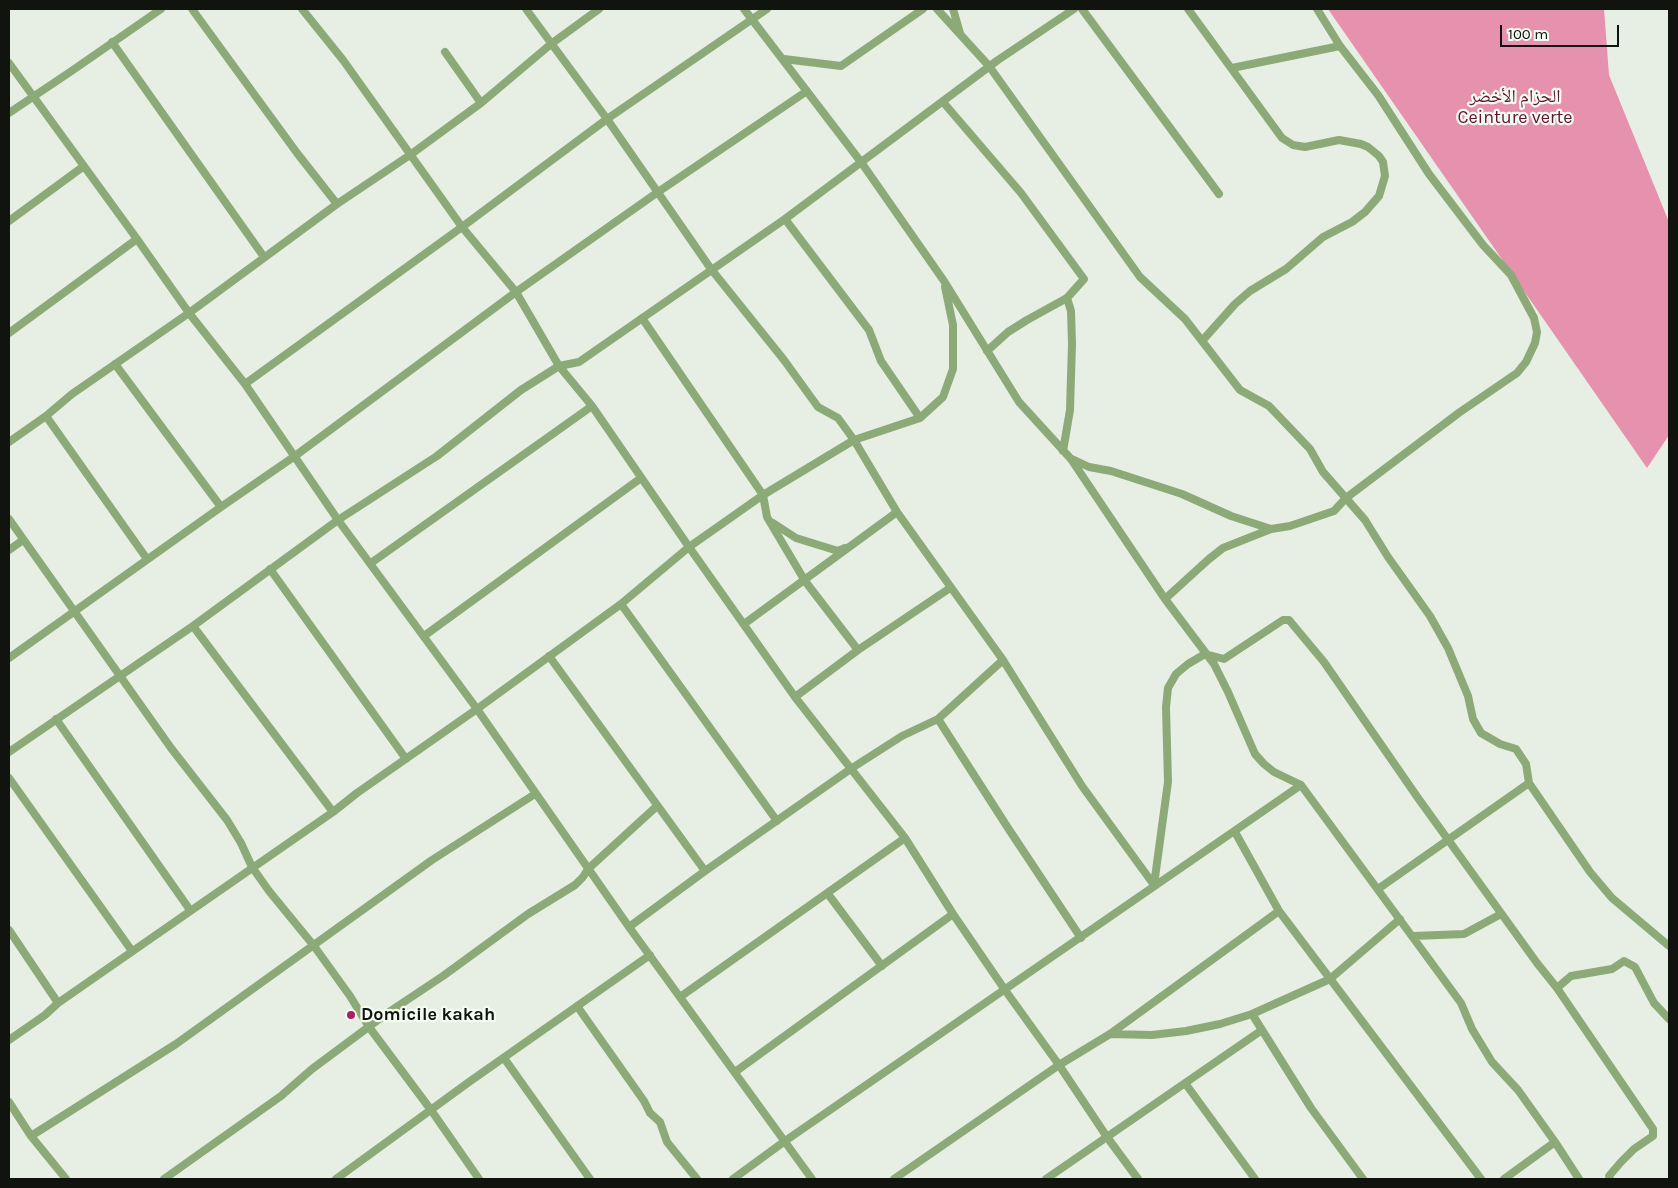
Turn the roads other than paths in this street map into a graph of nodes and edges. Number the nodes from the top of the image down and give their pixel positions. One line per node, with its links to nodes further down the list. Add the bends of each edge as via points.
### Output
1 (161, 9): 17 (street)
2 (192, 9): 36 (street)
3 (302, 9): 31 (street, via 343,60)
4 (526, 9): 18 (street)
5 (600, 9): 18 (street)
6 (744, 9): 15 (street)
7 (767, 9): 15 (street)
8 (923, 9): 21 (street, via 841,66)
9 (937, 9): 16 (street)
10 (953, 9): 16 (street)
11 (1074, 9): 23 (street)
12 (1082, 9): 35 (street)
13 (1188, 9): 24 (street)
14 (1317, 9): 19 (street)
15 (753, 20): 21 (street); 30 (street)
16 (960, 36): 23 (street)
17 (112, 42): 26 (street); 41 (street)
18 (551, 44): 28 (street); 30 (street)
19 (1340, 46): 24 (street); 64 (street, via 1378,95 1429,174 1483,245 1511,275 1534,318 1537,332 1526,362 1517,373)
20 (445, 52): 28 (street)
21 (784, 59): 25 (street)
22 (9, 63): 26 (street)
23 (989, 66): 27 (street); 49 (street, via 1140,277 1185,319)
24 (1232, 68): 49 (street, via 1278,134 1288,142 1305,147 1339,140 1361,144 1379,156 1385,176 1379,196 1366,212 1323,237 1286,269 1250,291)
25 (807, 91): 32 (street); 34 (street)
26 (32, 96): 29 (street); 33 (street)
27 (943, 102): 32 (street); 45 (street, via 1021,193 1084,279)
28 (481, 103): 31 (street)
29 (9, 113)
30 (607, 119): 34 (street); 39 (street)
31 (410, 155): 36 (street); 39 (street)
32 (861, 162): 37 (street); 43 (street)
33 (84, 166): 38 (street); 40 (street)
34 (658, 192): 42 (street); 44 (street)
35 (1218, 194)
36 (337, 204): 41 (street)
37 (785, 219): 42 (street); 56 (street, via 869,330 881,361)
38 (9, 221)
39 (462, 227): 44 (street); 53 (street)
40 (138, 239): 46 (street); 48 (street)
41 (264, 257): 46 (street)
42 (711, 269): 47 (street); 57 (street, via 818,407 838,418)
43 (944, 281): 50 (street); 56 (street, via 953,325 953,369 943,397)
44 (516, 292): 52 (street); 60 (street)
45 (1067, 298): 50 (street, via 1008,332); 59 (street, via 1072,311 1072,344 1070,410)
46 (189, 313): 51 (street); 53 (street)
47 (642, 318): 52 (street, via 578,362); 63 (street)
48 (9, 333)
49 (1202, 341): 64 (street, via 1240,390 1269,406 1310,449 1323,472)
50 (987, 351): 59 (street, via 1019,402)
51 (115, 364): 55 (street); 65 (street)
52 (559, 366): 54 (street); 68 (street, via 521,390 437,456)
53 (245, 384): 60 (street)
54 (592, 406): 62 (street); 76 (street)
55 (46, 416): 58 (street); 75 (street)
56 (920, 418): 57 (street)
57 (854, 440): 63 (street); 66 (street)
58 (9, 442)
59 (1063, 450): 61 (street)
60 (295, 456): 65 (street); 68 (street)
61 (1071, 459): 70 (street, via 1182,494); 80 (street)
62 (641, 478): 72 (street); 85 (street)
63 (764, 496): 69 (street, via 767,517); 72 (street)
64 (1346, 498): 70 (street, via 1334,511 1290,526); 100 (street, via 1365,520 1430,616 1461,677 1473,720 1481,734 1516,749 1526,764)
65 (221, 507): 75 (street)
66 (897, 512): 73 (street); 79 (street)
67 (9, 519): 71 (street)
68 (338, 520): 76 (street); 77 (street)
69 (771, 522): 73 (street, via 796,538 838,551); 78 (street)
70 (1270, 529): 80 (street, via 1223,548)
71 (23, 540): 74 (street); 82 (street)
72 (689, 547): 81 (street); 83 (street)
73 (848, 547): 78 (street)
74 (9, 550)
75 (147, 559): 82 (street)
76 (371, 563): 85 (street)
77 (270, 569): 84 (street); 97 (street)
78 (805, 581): 83 (street); 86 (street)
79 (950, 588): 86 (street); 90 (street)
80 (1165, 600): 87 (street)
81 (621, 604): 88 (street); 105 (street)
82 (74, 610): 89 (street); 91 (street)
83 (744, 624): 92 (street)
84 (194, 626): 91 (street); 104 (street)
85 (424, 636): 93 (street)
86 (858, 650): 92 (street)
87 (1205, 654): 101 (street, via 1214,664 1228,692 1255,754 1274,772); 108 (street, via 1224,659 1283,620 1289,620 1324,662); 112 (street, via 1176,674 1168,688 1168,782)
88 (549, 656): 93 (street); 103 (street)
89 (9, 658)
90 (1003, 660): 95 (street); 112 (street, via 1082,786)
91 (120, 676): 94 (street); 109 (street, via 170,748 227,820)
92 (796, 697): 98 (street)
93 (477, 709): 97 (street); 102 (street)
94 (56, 719): 96 (street); 115 (street)
95 (938, 720): 98 (street, via 902,736); 123 (street)
96 (9, 752)
97 (406, 759): 104 (street)
98 (852, 768): 105 (street); 107 (street)
99 (9, 778): 126 (street)
100 (1529, 783): 108 (street); 125 (street, via 1599,884)
101 (1301, 785): 106 (street); 113 (street)
102 (536, 794): 110 (street); 124 (street, via 432,860)
103 (657, 806): 110 (street); 111 (street)
104 (333, 812): 109 (street)
105 (777, 821): 111 (street)
106 (1235, 832): 112 (street); 116 (street)
107 (905, 838): 114 (street); 117 (street)
108 (1448, 840): 113 (street); 118 (street)
109 (252, 867): 115 (street); 124 (street)
110 (588, 869): 120 (street); 137 (street, via 575,885 528,914)
111 (704, 871): 120 (street)
112 (1154, 885): 123 (street)
113 (1378, 889): 119 (street)
114 (828, 894): 128 (street); 132 (street)
115 (190, 910): 126 (street)
116 (1279, 912): 129 (street); 139 (street)
117 (953, 914): 128 (street); 131 (street)
118 (1501, 914): 122 (street, via 1464,934); 130 (street)
119 (1400, 919): 122 (street); 129 (street)
120 (629, 927): 127 (street)
121 (9, 930): 133 (street)
122 (1414, 936): 150 (street, via 1461,1003 1492,1062 1518,1090)
123 (1081, 938): 131 (street)
124 (314, 946): 137 (street); 147 (street, via 176,1044)
125 (1669, 946)
126 (132, 951): 133 (street)
127 (650, 955): 132 (street); 134 (street)
128 (882, 966): 143 (street)
129 (1330, 979): 135 (street); 164 (street)
130 (1557, 988): 136 (street, via 1571,976 1612,969 1624,961 1635,967 1654,1003); 167 (street, via 1652,1129 1653,1136 1620,1162)
131 (1005, 990): 142 (street); 149 (street)
132 (680, 997): 143 (street)
133 (58, 1003): 140 (street)
134 (577, 1006): 141 (street); 156 (street, via 650,1113 660,1122 667,1142)
135 (1252, 1014): 138 (street); 139 (street, via 1186,1031 1152,1035)
136 (1669, 1019)
137 (370, 1027): 146 (street); 153 (street, via 281,1096)
138 (1262, 1030): 144 (street); 163 (street, via 1311,1108)
139 (1110, 1034): 142 (street)
140 (9, 1040)
141 (504, 1058): 146 (street); 155 (street)
142 (1059, 1065): 148 (street); 159 (street)
143 (735, 1072): 149 (street)
144 (1185, 1083): 148 (street); 162 (street)
145 (9, 1102): 147 (street)
146 (431, 1110): 151 (street); 154 (street)
147 (31, 1136): 152 (street)
148 (1107, 1137): 160 (street); 161 (street)
149 (784, 1141): 157 (street); 158 (street)
150 (1555, 1142): 165 (street); 166 (street)
151 (341, 1178)
152 (66, 1179)
153 (164, 1179)
154 (479, 1179)
155 (590, 1179)
156 (697, 1179)
157 (732, 1179)
158 (812, 1179)
159 (894, 1179)
160 (1046, 1179)
161 (1138, 1179)
162 (1255, 1179)
163 (1363, 1179)
164 (1480, 1179)
165 (1504, 1179)
166 (1579, 1179)
167 (1610, 1179)

